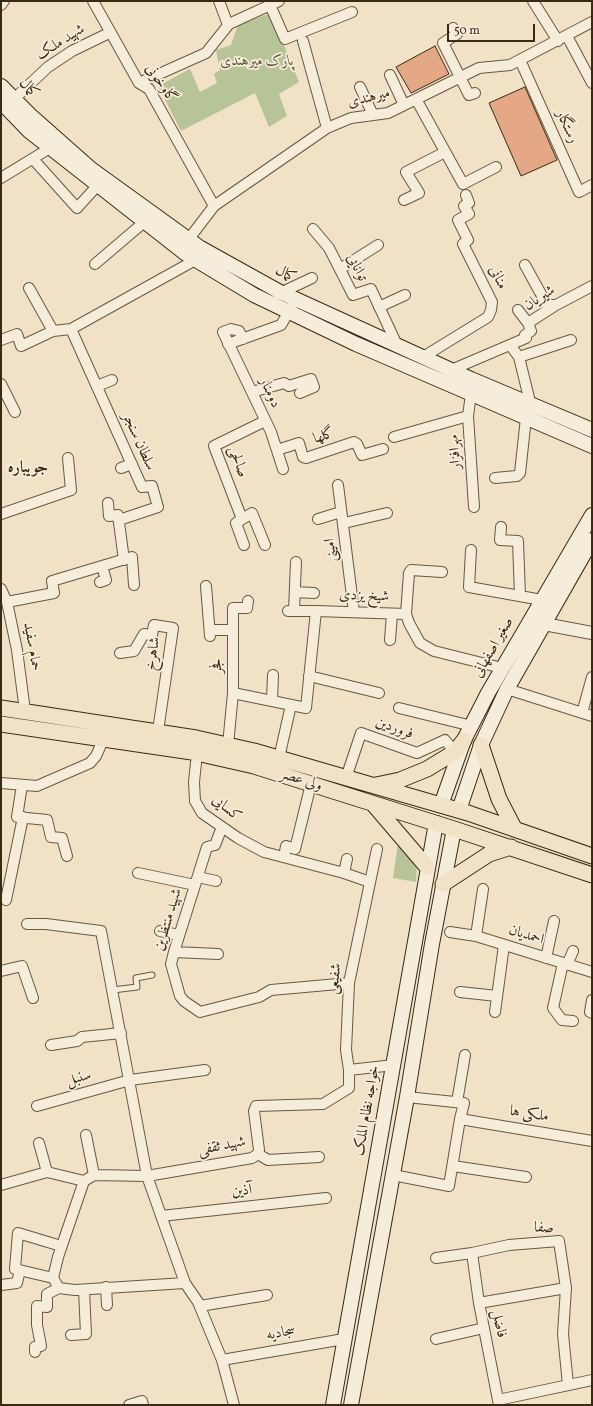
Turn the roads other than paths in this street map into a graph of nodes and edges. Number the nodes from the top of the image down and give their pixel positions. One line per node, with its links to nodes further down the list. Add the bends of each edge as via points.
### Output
1 (4, 1): 6 (street)
2 (94, 1): 11 (street, گاوخونی)
3 (219, 1): 9 (street)
4 (533, 1): 12 (street)
5 (275, 3): 7 (street, via 285,39); 9 (street)
6 (1, 5)
7 (352, 12)
8 (592, 22): 12 (street, میرهندی)
9 (228, 25): 17 (street, via 206,53)
10 (453, 28): 16 (street, via 457,34 443,43)
11 (109, 33): 17 (street, گاوخونی); 23 (street, شهید ملک, via 72,51 48,67)
12 (562, 38): 14 (street, میرهندی); 18 (street)
13 (304, 41): 26 (street)
14 (520, 60): 16 (street, میرهندی, via 510,65 479,68); 32 (street, رستگار, via 579,192)
15 (390, 75): 24 (street)
16 (460, 76): 21 (street, via 468,95); 22 (street, میرهندی)
17 (139, 83): 36 (street, گاوخونی, via 149,89)
18 (592, 83)
19 (1, 86): 23 (main road, کمال)
20 (360, 87): 25 (street)
21 (475, 93)
22 (416, 99): 24 (street, میرهندی); 28 (street)
23 (7, 101): 27 (main road, کمال, via 29,131); 37 (main road, کمال)
24 (404, 105): 25 (street, میرهندی, via 388,113)
25 (373, 115): 26 (street, میرهندی, via 351,118)
26 (328, 128): 36 (street, میرهندی)
27 (50, 148): 29 (street); 33 (main road, کمال)
28 (445, 152): 30 (street, via 463,184); 35 (street, via 406,172 419,193)
29 (33, 159): 31 (street); 33 (street, via 77,208)
30 (496, 167)
31 (1, 178)
32 (592, 185)
33 (98, 186): 37 (main road, کمال)
34 (466, 195): 65 (street, منانی, via 469,203 464,206 469,214 458,220 468,240 463,244 492,302 491,310 488,317)
35 (404, 200)
36 (214, 206): 39 (street, میرهندی)
37 (148, 218): 39 (main road, کمال); 42 (street)
38 (313, 229): 44 (street, توانایی, via 329,248)
39 (184, 244): 48 (main road, کمال); 51 (main road, کمال)
40 (378, 245): 44 (street)
41 (190, 263): 57 (street)
42 (96, 264)
43 (525, 265): 52 (street, via 547,305)
44 (340, 269): 53 (street, توانایی, via 354,295 371,289)
45 (312, 278): 48 (street)
46 (592, 286): 52 (street, شیریان)
47 (29, 288): 58 (street)
48 (280, 292): 50 (main road, کمال); 51 (street)
49 (405, 295): 53 (street)
50 (295, 299): 55 (street); 63 (main road, کمال)
51 (266, 301): 55 (main road, کمال)
52 (556, 305): 56 (street, شیریان)
53 (379, 307): 63 (street, توانایی)
54 (518, 310): 56 (street)
55 (289, 312): 59 (street, via 281,325); 73 (main road, کمال)
56 (528, 324): 64 (street, شیریان, via 531,331 525,335 526,338)
57 (71, 329): 58 (street); 70 (street, سلطان سنجر)
58 (53, 331): 60 (street, via 21,346 17,334)
59 (243, 339): 62 (street); 62 (street, دومنار, via 238,332 231,329 223,332)
60 (1, 340)
61 (572, 340): 66 (street)
62 (228, 344): 71 (street, دومنار)
63 (397, 345): 65 (main road, کمال)
64 (510, 345): 66 (street); 67 (street, شیریان)
65 (423, 357): 67 (main road, کمال)
66 (518, 357): 74 (street)
67 (451, 370): 74 (main road, کمال)
68 (112, 380): 70 (street)
69 (1, 384): 75 (street)
70 (97, 386): 85 (street, سلطان سنجر)
71 (252, 392): 72 (street, via 311,379 314,387); 78 (street, دومنار)
72 (300, 393)
73 (471, 394): 76 (street, مهرافزار); 77 (main road, کمال)
74 (530, 402): 79 (main road, کمال)
75 (15, 412)
76 (468, 416): 80 (street); 91 (street, مهرافزار)
77 (526, 418): 81 (main road, کمال); 88 (street, via 520,473 517,476)
78 (266, 421): 83 (street, دومنار); 96 (street, صالحی, via 214,446)
79 (592, 430)
80 (394, 437)
81 (592, 446)
82 (383, 449): 83 (street, گلها, via 362,455 354,442 306,458 303,457 299,443)
83 (277, 450): 87 (street, دومنار)
84 (68, 458): 94 (street, via 72,490)
85 (132, 464): 86 (street); 98 (street, سلطان سنجر, via 142,487 152,486 158,507)
86 (121, 468)
87 (283, 469)
88 (495, 478)
89 (338, 485): 92 (street, امینی)
90 (108, 503): 98 (street, via 109,516 118,515)
91 (474, 507)
92 (341, 512): 97 (street); 99 (street, امینی)
93 (387, 513): 99 (street)
94 (1, 514)
95 (592, 515): 116 (main road, صغیر اصفهانی)
96 (242, 519): 101 (street, صالحی, via 236,523); 102 (street, via 252,513)
97 (318, 519)
98 (119, 520): 105 (street)
99 (344, 523): 119 (street, امینی)
100 (501, 527): 115 (street, via 500,540 518,541)
101 (244, 545)
102 (265, 545)
103 (590, 548): 122 (main road, صغیر اصفهانی)
104 (471, 550): 115 (street, via 469,587)
105 (124, 560): 107 (street); 110 (street, via 132,557)
106 (296, 562): 112 (street)
107 (102, 566): 109 (street, via 106,580); 114 (street, via 52,581 54,594)
108 (442, 572): 121 (street, via 412,570 409,573)
109 (100, 582)
110 (134, 584)
111 (206, 586): 123 (street, via 210,633)
112 (295, 592): 113 (street); 118 (street, شیخ یزدی, via 291,610)
113 (314, 593)
114 (3, 595): 138 (street, حمام سفید, via 17,650)
115 (520, 596): 116 (street)
116 (542, 600): 127 (main road, صغیر اصفهانی)
117 (248, 601): 123 (street, فجر, via 247,608 233,608)
118 (316, 611): 119 (street, شیخ یزدی); 129 (street)
119 (354, 612): 120 (street, شیخ یزدی)
120 (392, 614): 121 (street, شیخ یزدی); 125 (street)
121 (406, 614): 127 (street, شیخ یزدی, via 420,643 434,651 444,656)
122 (544, 624): 124 (street); 131 (main road, صغیر اصفهانی)
123 (233, 630): 132 (street, فجر)
124 (592, 633)
125 (390, 640)
126 (120, 653): 142 (street, شاهرخ, via 134,651 144,634 152,636 154,625 173,628)
127 (502, 668): 141 (main road, صغیر اصفهانی)
128 (273, 675): 134 (street)
129 (309, 676): 133 (street); 135 (street, via 306,708)
130 (592, 677): 139 (street)
131 (507, 689): 139 (street); 146 (main road, صغیر اصفهانی)
132 (233, 693): 134 (street); 145 (street, فجر)
133 (379, 693)
134 (272, 701): 135 (street)
135 (291, 705): 149 (street)
136 (1, 708): 138 (main road, ولی عصر)
137 (399, 708): 141 (street)
138 (26, 711): 142 (main road, ولی عصر)
139 (587, 714)
140 (1, 724): 143 (main road, ولی عصر)
141 (472, 726): 144 (main road, صغیر اصفهانی)
142 (158, 731): 145 (main road, ولی عصر)
143 (104, 738): 148 (main road, ولی عصر); 153 (street, via 90,763 37,786)
144 (464, 740): 147 (main road); 156 (main road, صغیر اصفهانی)
145 (228, 745): 149 (main road, ولی عصر)
146 (480, 745): 157 (main road, صغیر اصفهانی); 161 (main road)
147 (455, 752): 150 (street, فروردین, via 445,740 417,753 361,733); 154 (main road, via 427,769 400,780)
148 (197, 753): 152 (main road, ولی عصر, via 254,766); 160 (street, کسایی, via 195,802 202,813)
149 (279, 758): 150 (main road, ولی عصر)
150 (346, 778): 154 (main road, ولی عصر)
151 (1, 783): 153 (street)
152 (311, 784): 155 (main road, ولی عصر); 167 (street, via 295,849 286,846)
153 (22, 785): 158 (street, via 17,817)
154 (375, 786): 156 (main road, ولی عصر)
155 (373, 804): 159 (main road, ولی عصر); 169 (main road)
156 (441, 805): 157 (main road, ولی عصر); 159 (main road)
157 (459, 810): 161 (main road, ولی عصر); 162 (main road)
158 (23, 817): 165 (street, via 47,820 51,837 62,838); 173 (street)
159 (436, 823): 162 (main road, ولی عصر); 169 (main road, خواجه نظام الملک)
160 (222, 826): 167 (street, کسایی, via 264,852); 174 (street, شهید منتظرین, via 215,845 207,847)
161 (514, 828): 166 (main road, ولی عصر)
162 (454, 829): 163 (main road, ولی عصر); 177 (main road)
163 (511, 847): 172 (main road, ولی عصر); 177 (main road, via 489,854)
164 (377, 848): 176 (street, شفیعی)
165 (67, 856)
166 (592, 856)
167 (284, 857): 171 (street, کسایی)
168 (347, 859): 171 (street)
169 (427, 867): 207 (main road, خواجه نظام الملک)
170 (138, 873): 174 (street)
171 (344, 873): 176 (street, کسایی)
172 (592, 875)
173 (6, 880): 179 (street)
174 (197, 881): 175 (street); 184 (street, شهید منتظرین)
175 (216, 881)
176 (370, 882): 195 (street, شفیعی)
177 (443, 884): 211 (main road)
178 (483, 889): 185 (street)
179 (6, 900)
180 (554, 921): 190 (street)
181 (27, 924): 196 (street, via 101,931)
182 (160, 931): 184 (street)
183 (450, 932): 185 (street, احمدیان)
184 (178, 935): 188 (street, شهید منتظرین)
185 (476, 936): 186 (street, احمدیان)
186 (504, 945): 190 (street, احمدیان); 198 (street)
187 (573, 951): 191 (street)
188 (174, 952): 189 (street); 195 (street, شهید منتظرین, via 172,964 180,996 200,1012 259,997 271,990)
189 (218, 954)
190 (546, 958): 191 (street, احمدیان)
191 (565, 964): 193 (street, احمدیان); 203 (street, via 553,1008 562,1020)
192 (1, 971): 199 (street, via 22,966)
193 (592, 972)
194 (152, 975): 196 (lane, via 136,978 137,987)
195 (349, 983): 209 (street, شفیعی, via 346,1050)
196 (113, 990): 204 (street)
197 (460, 992): 198 (street)
198 (497, 996): 201 (street)
199 (32, 998)
200 (592, 1000): 202 (street)
201 (495, 1012)
202 (592, 1012)
203 (573, 1022)
204 (121, 1033): 205 (street, via 82,1037 77,1041); 210 (street)
205 (51, 1045)
206 (465, 1055): 212 (street)
207 (394, 1065): 209 (street); 225 (main road, خواجه نظام الملک)
208 (205, 1070): 210 (street, سنبل)
209 (349, 1070): 218 (street, شهید ثقفی, via 348,1088 323,1104 256,1106 254,1111)
210 (130, 1080): 213 (street, سنبل); 223 (street)
211 (407, 1097): 212 (street); 226 (main road)
212 (457, 1102): 214 (street, via 464,1103)
213 (37, 1106)
214 (460, 1120): 216 (street, ملکی ها); 220 (street)
215 (86, 1135): 222 (street)
216 (592, 1141)
217 (39, 1143): 221 (street)
218 (258, 1154): 219 (street, via 268,1160); 223 (street, شهید ثقفی, via 252,1158)
219 (319, 1157)
220 (453, 1166): 224 (street); 226 (street, via 449,1186)
221 (47, 1172): 227 (street); 228 (street)
222 (94, 1175): 223 (street); 227 (street)
223 (147, 1176): 230 (street)
224 (526, 1177)
225 (373, 1180): 226 (main road); 248 (main road, خواجه نظام الملک)
226 (392, 1180): 259 (main road)
227 (84, 1181): 231 (street)
228 (1, 1185)
229 (326, 1198): 230 (street, آذین)
230 (161, 1216): 236 (street)
231 (62, 1246): 234 (street, via 18,1233 15,1269); 235 (street)
232 (472, 1253): 233 (street, صفا); 240 (street, صفا, via 509,1245 559,1241); 243 (street, فاضل)
233 (436, 1258)
234 (20, 1270): 235 (street); 237 (street, via 17,1283)
235 (53, 1278): 239 (street)
236 (185, 1283): 238 (street); 245 (street)
237 (1, 1286)
238 (106, 1287): 241 (street); 244 (street)
239 (59, 1288): 241 (street); 250 (street, via 47,1294 47,1307 37,1306 41,1346 35,1347)
240 (566, 1288): 243 (street); 253 (street, صفا, via 563,1334)
241 (84, 1290): 247 (street, via 86,1334)
242 (267, 1295): 245 (street)
243 (479, 1303): 246 (street, فاضل)
244 (107, 1305)
245 (200, 1306): 251 (street)
246 (484, 1328): 249 (street); 254 (street, فاضل)
247 (71, 1335)
248 (344, 1338): 251 (street, سجادیه); 258 (main road, خواجه نظام الملک)
249 (436, 1339)
250 (35, 1352)
251 (222, 1360): 257 (street)
252 (592, 1380): 253 (street, فاضل)
253 (568, 1385): 254 (street, فاضل)
254 (498, 1403)
255 (129, 1405): 256 (street, via 142,1402)
256 (143, 1405)
257 (234, 1405)
258 (332, 1405)
259 (351, 1405)

